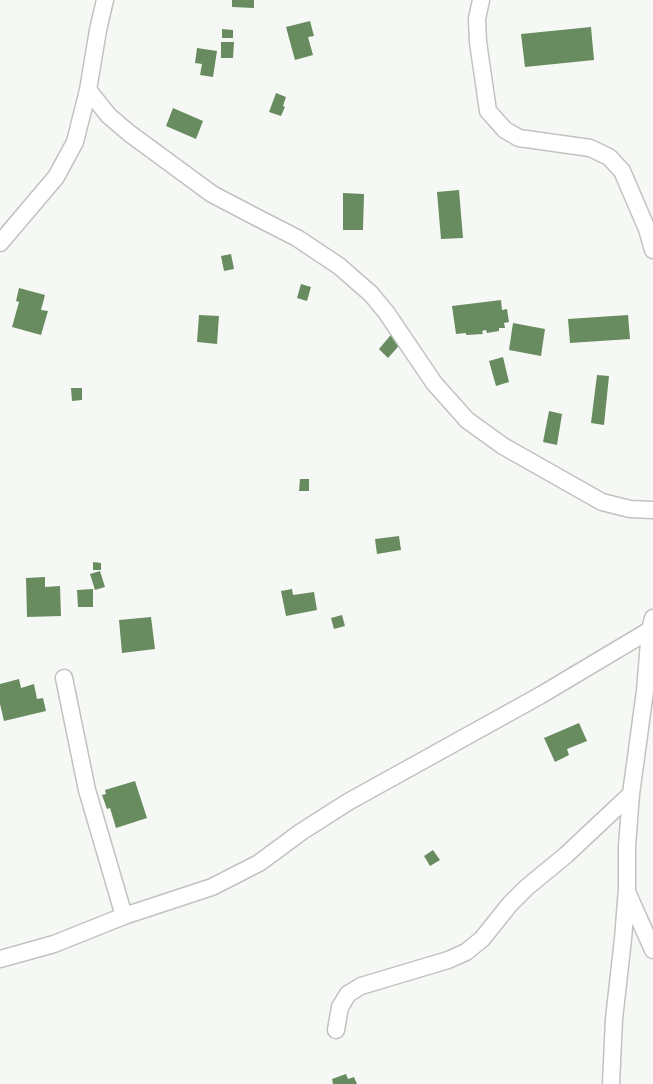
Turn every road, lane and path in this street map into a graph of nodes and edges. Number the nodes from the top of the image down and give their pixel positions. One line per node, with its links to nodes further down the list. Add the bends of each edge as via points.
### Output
1 (105, 0): 3 (street)
2 (481, 0): 5 (street, via 477,19 478,42 488,110 505,130 519,138 590,148 609,157 622,172)
3 (88, 90): 4 (street, via 75,142 56,177); 6 (street, via 109,116 129,133 212,194 298,238 339,266 386,312 434,383 467,420 503,446 602,502 630,509)
4 (0, 243)
5 (653, 250)
6 (653, 510)
7 (651, 624): 9 (street); 11 (street, via 541,695 348,802 258,863 212,887)
8 (64, 678): 11 (street, via 87,790)
9 (631, 794): 10 (street); 14 (street, via 526,888 482,939 466,952 360,986 348,994 340,1007)
10 (627, 889): 12 (street); 15 (street)
11 (124, 916): 13 (street, via 54,944)
12 (653, 950)
13 (0, 959)
14 (336, 1030)
15 (611, 1084)

